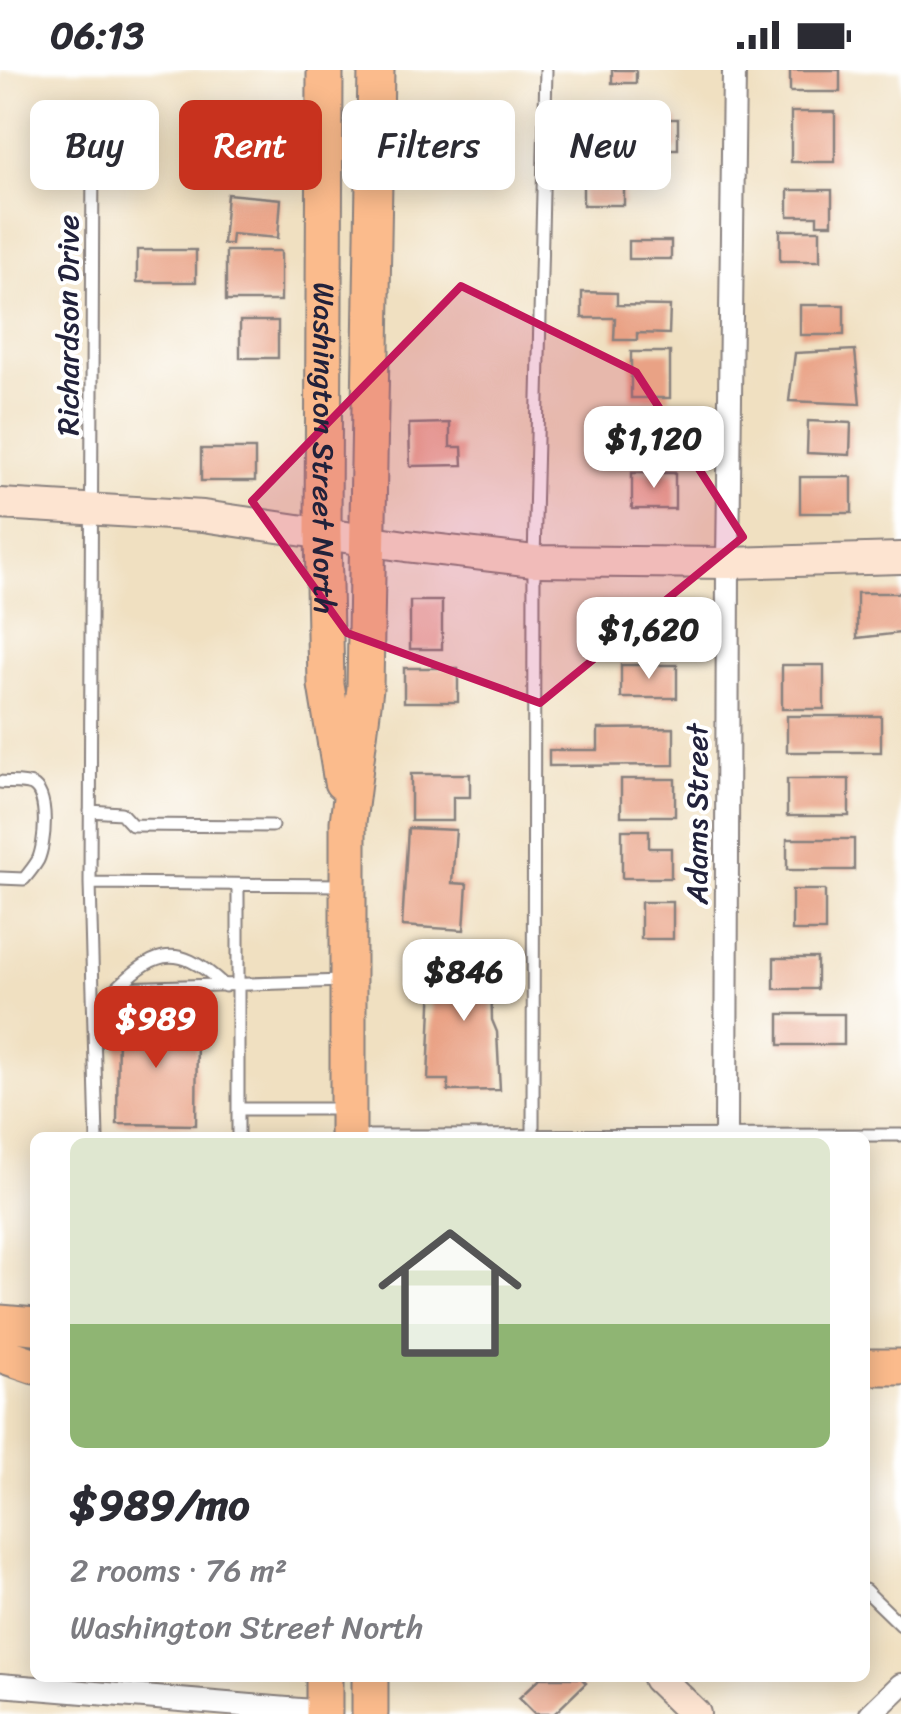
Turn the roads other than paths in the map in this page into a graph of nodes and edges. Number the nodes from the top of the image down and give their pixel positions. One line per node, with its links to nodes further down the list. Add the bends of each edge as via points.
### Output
1 (325, 70): 8 (main road, Washington Street North)
2 (376, 70): 8 (main road, Washington Street North)
3 (546, 70): 10 (lane)
4 (734, 70): 11 (street, Adams Street)
5 (93, 190): 7 (lane, Richardson Drive)
6 (0, 504): 7 (street)
7 (93, 508): 8 (street); 13 (lane, Richardson Drive)
8 (346, 537): 10 (street); 18 (main road, Washington Street North, via 326,685 348,822)
9 (901, 558): 11 (street)
10 (534, 561): 11 (street); 28 (lane)
11 (728, 563): 29 (street, Adams Street)
12 (0, 782): 15 (lane, via 37,790 44,838 24,879)
13 (90, 811): 14 (lane, via 121,813 132,824); 16 (lane, Richardson Drive)
14 (272, 826)
15 (0, 878)
16 (90, 883): 17 (lane); 22 (lane, Richardson Drive)
17 (238, 885): 18 (lane); 20 (lane)
18 (348, 885): 19 (main road, Washington Street North)
19 (348, 981): 20 (lane); 24 (main road, Washington Street North)
20 (232, 985): 21 (lane); 21 (lane, via 172,954 151,959); 23 (lane)
21 (118, 988): 22 (lane)
22 (96, 1007): 25 (lane, Richardson Drive)
23 (238, 1109): 24 (lane); 26 (lane)
24 (341, 1122): 27 (lane)
25 (98, 1132)
26 (238, 1132)
27 (479, 1132)
28 (534, 1132)
29 (726, 1132)
30 (870, 1135): 31 (lane)
31 (901, 1135)
32 (0, 1323): 33 (main road)
33 (30, 1326)
34 (0, 1354): 35 (main road)
35 (30, 1364)
36 (870, 1366): 37 (main road)
37 (901, 1367)
38 (870, 1595): 39 (lane)
39 (901, 1625)
40 (662, 1682): 44 (street)
41 (0, 1684): 43 (street)
42 (901, 1684): 45 (street)
43 (324, 1701)
44 (695, 1714)
45 (870, 1714)

